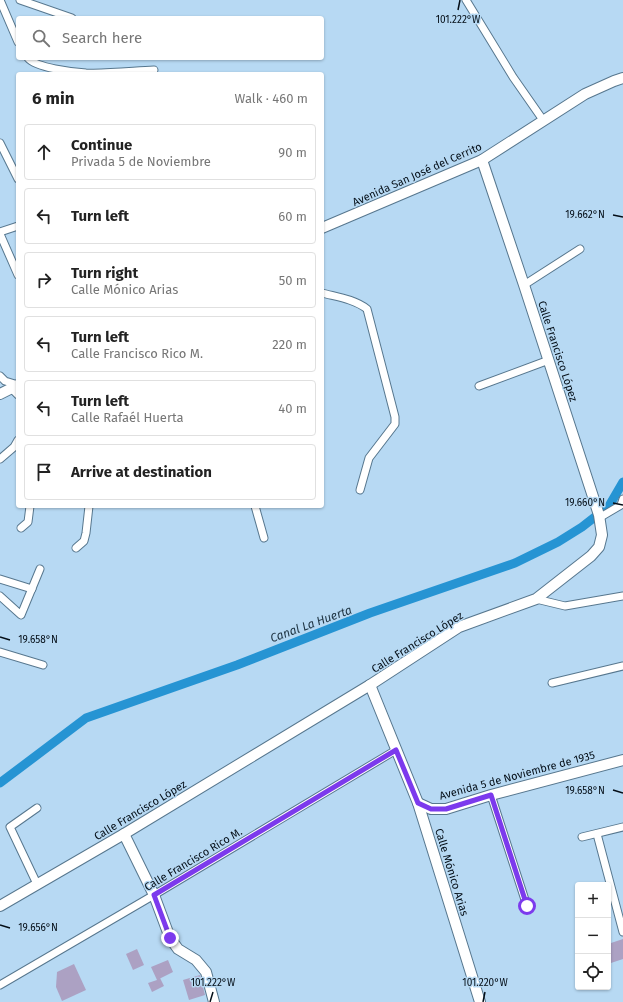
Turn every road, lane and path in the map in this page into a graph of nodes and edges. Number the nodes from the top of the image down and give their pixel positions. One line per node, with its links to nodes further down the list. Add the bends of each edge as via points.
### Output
1 (0, 0): 5 (street)
2 (20, 0): 4 (street)
3 (466, 0): 11 (street, via 513,77)
4 (66, 16)
5 (16, 37)
6 (30, 60): 8 (street, via 40,66)
7 (154, 70): 9 (street)
8 (79, 72)
9 (109, 72)
10 (623, 78): 11 (street, Avenida San José del Cerrito, via 585,94)
11 (543, 120): 13 (street, Avenida San José del Cerrito)
12 (0, 144): 14 (street)
13 (482, 160): 16 (street, Avenida San José del Cerrito); 20 (street, Calle Francisco López)
14 (16, 175)
15 (16, 227): 17 (street)
16 (324, 227)
17 (0, 233): 19 (street)
18 (580, 249): 20 (street)
19 (16, 270)
20 (524, 285): 22 (street, Calle Francisco López)
21 (324, 294): 29 (street, via 353,301 367,309 395,417 395,424 369,458)
22 (549, 360): 24 (street); 34 (street, Calle Francisco López)
23 (0, 376): 25 (street)
24 (479, 386)
25 (16, 388): 26 (street)
26 (0, 394)
27 (16, 449): 28 (street)
28 (0, 459)
29 (360, 490)
30 (622, 502): 34 (street)
31 (30, 508): 35 (street, via 28,522)
32 (89, 508): 37 (street, via 84,541)
33 (256, 508): 36 (street)
34 (599, 515): 43 (street, Calle Francisco López, via 602,535 599,547)
35 (21, 528)
36 (264, 538)
37 (76, 548)
38 (40, 569): 40 (street)
39 (0, 578): 40 (street)
40 (32, 590): 41 (street, via 21,615)
41 (0, 596)
42 (623, 597): 43 (street, via 565,606)
43 (536, 599): 48 (street, Calle Francisco López, via 459,627)
44 (0, 652): 45 (street)
45 (43, 665)
46 (623, 666): 47 (street)
47 (552, 683)
48 (370, 685): 49 (street, Calle Mónico Arias); 55 (street, Calle Francisco López)
49 (396, 750): 52 (street, Calle Mónico Arias); 59 (street, Calle Francisco Rico M.)
50 (623, 760): 51 (street, Avenida 5 de Noviembre de 1935)
51 (491, 795): 52 (street, Avenida 5 de Noviembre de 1935, via 446,809 431,809); 61 (street)
52 (418, 803): 66 (street, Calle Mónico Arias)
53 (37, 808): 58 (street, via 10,827)
54 (623, 827): 56 (street)
55 (124, 834): 58 (street, Calle Francisco López); 59 (street)
56 (597, 834): 57 (street); 62 (street)
57 (582, 838)
58 (37, 884): 60 (street, Calle Francisco López)
59 (154, 895): 64 (street, Calle Francisco Rico M.); 65 (street, via 170,938 178,949 196,960 206,972)
60 (0, 906)
61 (527, 906)
62 (621, 917): 63 (street)
63 (623, 932)
64 (0, 985)
65 (214, 1002)
66 (480, 1002)

